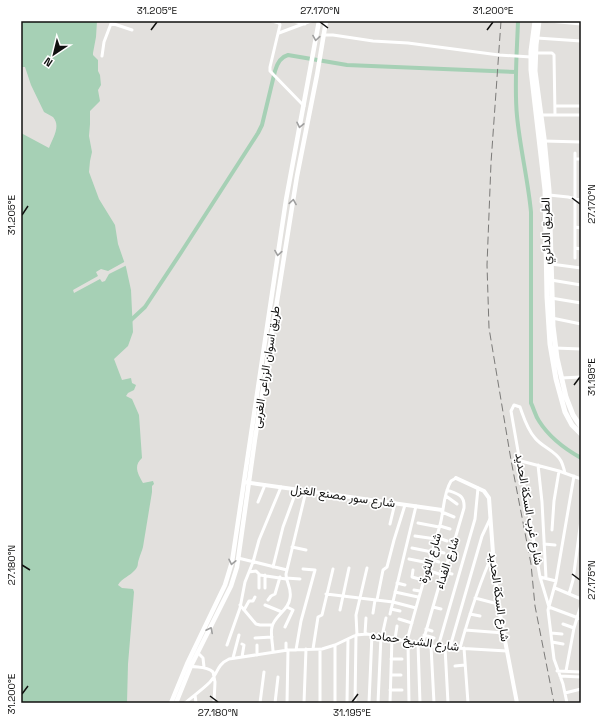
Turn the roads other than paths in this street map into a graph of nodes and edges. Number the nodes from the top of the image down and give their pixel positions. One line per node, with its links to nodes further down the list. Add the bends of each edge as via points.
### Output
1 (272, 21): 10 (street)
2 (293, 21): 11 (street)
3 (311, 21): 11 (street)
4 (319, 21): 21 (main road, طريق اسوان الزراعى الغربى, one-way to 21)
5 (326, 21): 15 (main road, طريق اسوان الزراعى الغربى)
6 (535, 21): 20 (highway, الطريق الدائري)
7 (539, 21): 16 (highway, الطريق الدائري)
8 (549, 21): 12 (street)
9 (111, 22): 13 (street); 19 (street)
10 (279, 22): 14 (street)
11 (306, 24): 14 (street)
12 (581, 24)
13 (132, 30)
14 (279, 33): 21 (street, via 270,71)
15 (323, 35): 20 (street); 34 (main road, طريق اسوان الزراعى الغربى)
16 (537, 38): 17 (street); 18 (highway, الطريق الدائري)
17 (581, 41)
18 (535, 53): 22 (street, via 554,55); 24 (highway, الطريق الدائري)
19 (102, 56)
20 (531, 58): 27 (highway, الطريق الدائري)
21 (304, 106): 33 (main road, طريق اسوان الزراعى الغربى, one-way to 33)
22 (555, 106): 23 (street); 25 (street)
23 (581, 106)
24 (540, 114): 25 (street); 27 (highway, الطريق الدائري)
25 (555, 115): 26 (street)
26 (581, 115)
27 (540, 133): 29 (highway, الطريق الدائري)
28 (581, 142): 29 (street)
29 (542, 143): 35 (highway, الطريق الدائري); 58 (highway, الطريق الدائري, via 550,348 565,412)
30 (575, 153): 31 (street)
31 (575, 159): 32 (street); 36 (street)
32 (581, 159)
33 (290, 175): 34 (main road); 55 (main road, طريق اسوان الزراعى الغربى, one-way to 55)
34 (297, 176): 56 (main road, طريق اسوان الزراعى الغربى, one-way to 34)
35 (549, 195): 36 (street); 43 (highway, الطريق الدائري)
36 (574, 198): 37 (street); 38 (street)
37 (581, 200)
38 (575, 227): 39 (street); 40 (street)
39 (581, 228)
40 (575, 248): 41 (street); 42 (street)
41 (581, 249)
42 (575, 258)
43 (550, 264): 44 (street); 45 (highway, الطريق الدائري)
44 (581, 268)
45 (550, 280): 46 (street); 47 (highway, الطريق الدائري)
46 (581, 285)
47 (551, 298): 48 (street); 49 (highway, الطريق الدائري)
48 (581, 303)
49 (552, 318): 50 (street); 51 (highway, الطريق الدائري)
50 (581, 324)
51 (555, 348): 52 (street); 54 (highway, الطريق الدائري)
52 (581, 350)
53 (581, 377): 54 (street)
54 (561, 378): 57 (highway, الطريق الدائري, via 573,415)
55 (256, 395): 56 (main road); 66 (main road, طريق اسوان الزراعى الغربى)
56 (262, 396): 66 (main road, طريق اسوان الزراعى الغربى)
57 (581, 427)
58 (581, 434)
59 (521, 461): 60 (street); 62 (street, شارع غرب السكة الحديد, via 511,411 514,405 520,407 530,432 559,458); 120 (street, شارع غرب السكة الحديد)
60 (538, 465): 61 (street); 91 (street)
61 (559, 471): 62 (street); 87 (street)
62 (565, 473): 63 (street)
63 (574, 476): 65 (street); 125 (street)
64 (456, 478): 69 (street); 71 (street, شارع الثورة, via 451,481)
65 (581, 479)
66 (246, 482): 67 (street, شارع سور مصنع الغزل); 99 (main road, طريق اسوان الزراعى الغربى); 115 (main road, طريق اسوان الزراعى الغربى, one-way to 115)
67 (265, 485): 68 (street, شارع سور مصنع الغزل); 74 (street)
68 (281, 487): 70 (street, شارع سور مصنع الغزل); 102 (street, via 259,540)
69 (478, 488): 81 (street, شارع السكة الحديد, via 489,498); 201 (street, via 474,519)
70 (297, 489): 72 (street, شارع سور مصنع الغزل); 104 (street, via 283,526)
71 (447, 490): 73 (street, شارع الثورة); 113 (street, شارع الفداء, via 461,496 464,502 450,556)
72 (306, 491): 75 (street, شارع سور مصنع الغزل); 93 (street)
73 (446, 496): 76 (street); 79 (street, شارع الثورة)
74 (258, 502)
75 (395, 503): 77 (street, شارع سور مصنع الغزل); 84 (street)
76 (456, 504)
77 (405, 505): 78 (street, شارع سور مصنع الغزل); 143 (street, via 388,567 382,570)
78 (416, 506): 79 (street, شارع سور مصنع الغزل); 126 (street)
79 (442, 511): 80 (street); 85 (street, شارع الثورة)
80 (454, 517)
81 (491, 517): 98 (street, شارع السكة الحديد); 203 (street, via 482,536)
82 (581, 520): 135 (street)
83 (418, 523): 85 (street)
84 (390, 524)
85 (439, 526): 86 (street); 89 (street, شارع الثورة)
86 (450, 529)
87 (552, 530)
88 (415, 536): 89 (street)
89 (436, 538): 90 (street); 96 (street, شارع الثورة)
90 (447, 541)
91 (544, 544): 92 (street); 122 (street)
92 (555, 545)
93 (292, 547): 95 (street); 109 (street)
94 (412, 548): 96 (street)
95 (306, 550)
96 (432, 551): 97 (street); 101 (street, شارع الثورة)
97 (444, 553)
98 (493, 553): 140 (street); 145 (street, شارع السكة الحديد)
99 (238, 558): 102 (street); 118 (main road, طريق اسوان الزراعى الغربى)
100 (409, 560): 101 (street)
101 (429, 561): 103 (street); 111 (street, شارع الثورة)
102 (253, 562): 104 (street); 112 (street)
103 (439, 562)
104 (273, 567): 109 (street)
105 (349, 568): 136 (street)
106 (367, 568): 139 (street)
107 (303, 569): 209 (street, via 314,570)
108 (333, 569): 134 (street)
109 (287, 570): 121 (street)
110 (413, 570): 124 (street, via 412,578)
111 (427, 570): 113 (street); 124 (street, شارع الثورة)
112 (249, 572): 116 (street, via 256,571); 146 (street)
113 (442, 573): 114 (street); 150 (street, شارع الفداء)
114 (452, 574)
115 (228, 575): 118 (main road); 211 (main road, طريق اسوان الزراعى الغربى)
116 (259, 575): 117 (street); 128 (street)
117 (265, 575): 119 (street); 129 (street)
118 (234, 577): 211 (main road, طريق اسوان الزراعى الغربى, one-way to 118)
119 (280, 577): 121 (street); 142 (street, via 275,594)
120 (540, 577): 122 (street); 151 (street, شارع غرب السكة الحديد)
121 (286, 578): 123 (street); 149 (street, via 290,585 290,600)
122 (546, 578): 125 (street)
123 (300, 579)
124 (423, 580): 132 (street, شارع الثورة)
125 (556, 581): 130 (street)
126 (397, 583): 127 (street); 133 (street)
127 (404, 585)
128 (259, 588)
129 (265, 588)
130 (554, 588): 135 (street); 151 (street)
131 (414, 590): 132 (street)
132 (420, 591): 138 (street, شارع الثورة)
133 (395, 592): 138 (street); 144 (street)
134 (326, 594): 136 (street); 206 (street, via 322,615 318,617)
135 (569, 594): 141 (street)
136 (343, 596): 139 (street); 155 (street)
137 (254, 597): 154 (street)
138 (418, 597): 152 (street, شارع الثورة)
139 (360, 598): 143 (street); 183 (street, via 356,615)
140 (475, 598): 145 (street); 161 (street)
141 (581, 599)
142 (268, 600)
143 (376, 600): 144 (street); 159 (street)
144 (393, 602): 152 (street); 156 (street)
145 (498, 604): 180 (street, شارع السكة الحديد)
146 (240, 605): 154 (street); 191 (street, via 227,644)
147 (266, 605): 158 (street)
148 (581, 605): 163 (street)
149 (287, 607): 158 (street); 172 (street, via 293,610)
150 (433, 607): 153 (street); 174 (street, شارع الفداء)
151 (549, 607): 163 (street); 177 (street)
152 (416, 608): 168 (street, شارع الثورة)
153 (441, 609)
154 (244, 610): 170 (street, via 256,624)
155 (340, 610)
156 (391, 610): 157 (street); 160 (street)
157 (400, 611)
158 (282, 612): 170 (street)
159 (373, 613)
160 (390, 614)
161 (470, 614): 162 (street); 175 (street)
162 (480, 616)
163 (576, 617): 167 (street); 173 (street)
164 (366, 618): 178 (street)
165 (386, 618): 185 (street)
166 (399, 619): 168 (street)
167 (581, 619)
168 (412, 622): 192 (street, شارع الثورة)
169 (563, 624): 173 (street)
170 (272, 625): 186 (street)
171 (397, 626): 190 (street)
172 (285, 627)
173 (574, 628): 223 (street)
174 (426, 629): 176 (street); 184 (street, شارع الفداء)
175 (465, 630): 180 (street); 204 (street)
176 (432, 631)
177 (551, 633): 181 (street); 193 (street)
178 (365, 634): 179 (street, شارع الشيخ حماده); 183 (street, شارع الشيخ حماده)
179 (372, 634): 185 (street, شارع الشيخ حماده); 250 (street)
180 (504, 634): 210 (street, شارع السكة الحديد)
181 (562, 634)
182 (239, 635): 215 (street)
183 (357, 635): 189 (street, شارع الشيخ حماده); 249 (street)
184 (424, 635): 188 (street); 196 (street, شارع الفداء)
185 (382, 636): 190 (street, شارع الشيخ حماده); 251 (street)
186 (272, 637): 187 (street); 212 (street)
187 (255, 638)
188 (434, 638)
189 (348, 639): 199 (street, شارع الشيخ حماده); 248 (street)
190 (393, 639): 192 (street, شارع الشيخ حماده); 216 (street)
191 (222, 641)
192 (408, 642): 196 (street, شارع الشيخ حماده); 253 (street, شارع الثورة)
193 (552, 642): 197 (street); 222 (street, via 552,654)
194 (286, 643): 208 (street)
195 (242, 644): 214 (street)
196 (420, 644): 200 (street, شارع الشيخ حماده); 254 (street, شارع الفداء)
197 (563, 644)
198 (257, 645): 213 (street)
199 (335, 645): 207 (street, شارع الشيخ حماده); 247 (street)
200 (431, 646): 201 (street, شارع الشيخ حماده); 255 (street)
201 (438, 647): 202 (street, شارع الشيخ حماده)
202 (445, 647): 203 (street, شارع الشيخ حماده); 256 (street)
203 (450, 647): 204 (street, شارع الشيخ حماده)
204 (462, 648): 210 (street, شارع الشيخ حماده); 219 (street)
205 (306, 649): 206 (street, شارع الشيخ حماده); 209 (street, شارع الشيخ حماده); 245 (street)
206 (313, 649): 207 (street, شارع الشيخ حماده)
207 (320, 649): 246 (street)
208 (287, 650): 209 (street, شارع الشيخ حماده); 212 (street, شارع الشيخ حماده); 244 (street)
209 (296, 650)
210 (507, 650): 258 (street, شارع السكة الحديد)
211 (196, 651): 218 (main road, طريق اسوان الزراعى الغربى); 221 (street, via 203,658)
212 (274, 652): 213 (street, شارع الشيخ حماده)
213 (257, 656): 214 (street, شارع الشيخ حماده)
214 (242, 657): 215 (street, شارع الشيخ حماده)
215 (233, 658): 228 (street, شارع الشيخ حماده, via 219,666)
216 (391, 659): 217 (street); 226 (street)
217 (402, 659)
218 (189, 665): 221 (street); 237 (main road, طريق اسوان الزراعى الغربى); 238 (main road, طريق اسوان الزراعى الغربى)
219 (465, 665): 220 (street); 257 (street)
220 (455, 666)
221 (204, 667): 228 (street)
222 (557, 671): 223 (street); 229 (street)
223 (566, 671): 225 (street)
224 (264, 672): 242 (street)
225 (581, 672)
226 (391, 675): 227 (street); 233 (street)
227 (402, 675)
228 (215, 676): 236 (street, شارع الشيخ حماده); 241 (street)
229 (560, 676): 231 (street); 235 (street)
230 (278, 677): 243 (street)
231 (581, 677)
232 (581, 689): 235 (street)
233 (390, 690): 234 (street); 252 (street)
234 (402, 690)
235 (565, 693): 259 (street)
236 (195, 695): 239 (street, شارع الشيخ حماده); 240 (street)
237 (171, 703)
238 (176, 703)
239 (186, 703)
240 (196, 703)
241 (215, 703)
242 (260, 703)
243 (275, 703)
244 (287, 703)
245 (304, 703)
246 (320, 703)
247 (335, 703)
248 (347, 703)
249 (355, 703)
250 (369, 703)
251 (378, 703)
252 (390, 703)
253 (409, 703)
254 (420, 703)
255 (434, 703)
256 (448, 703)
257 (468, 703)
258 (517, 703)
259 (567, 703)

